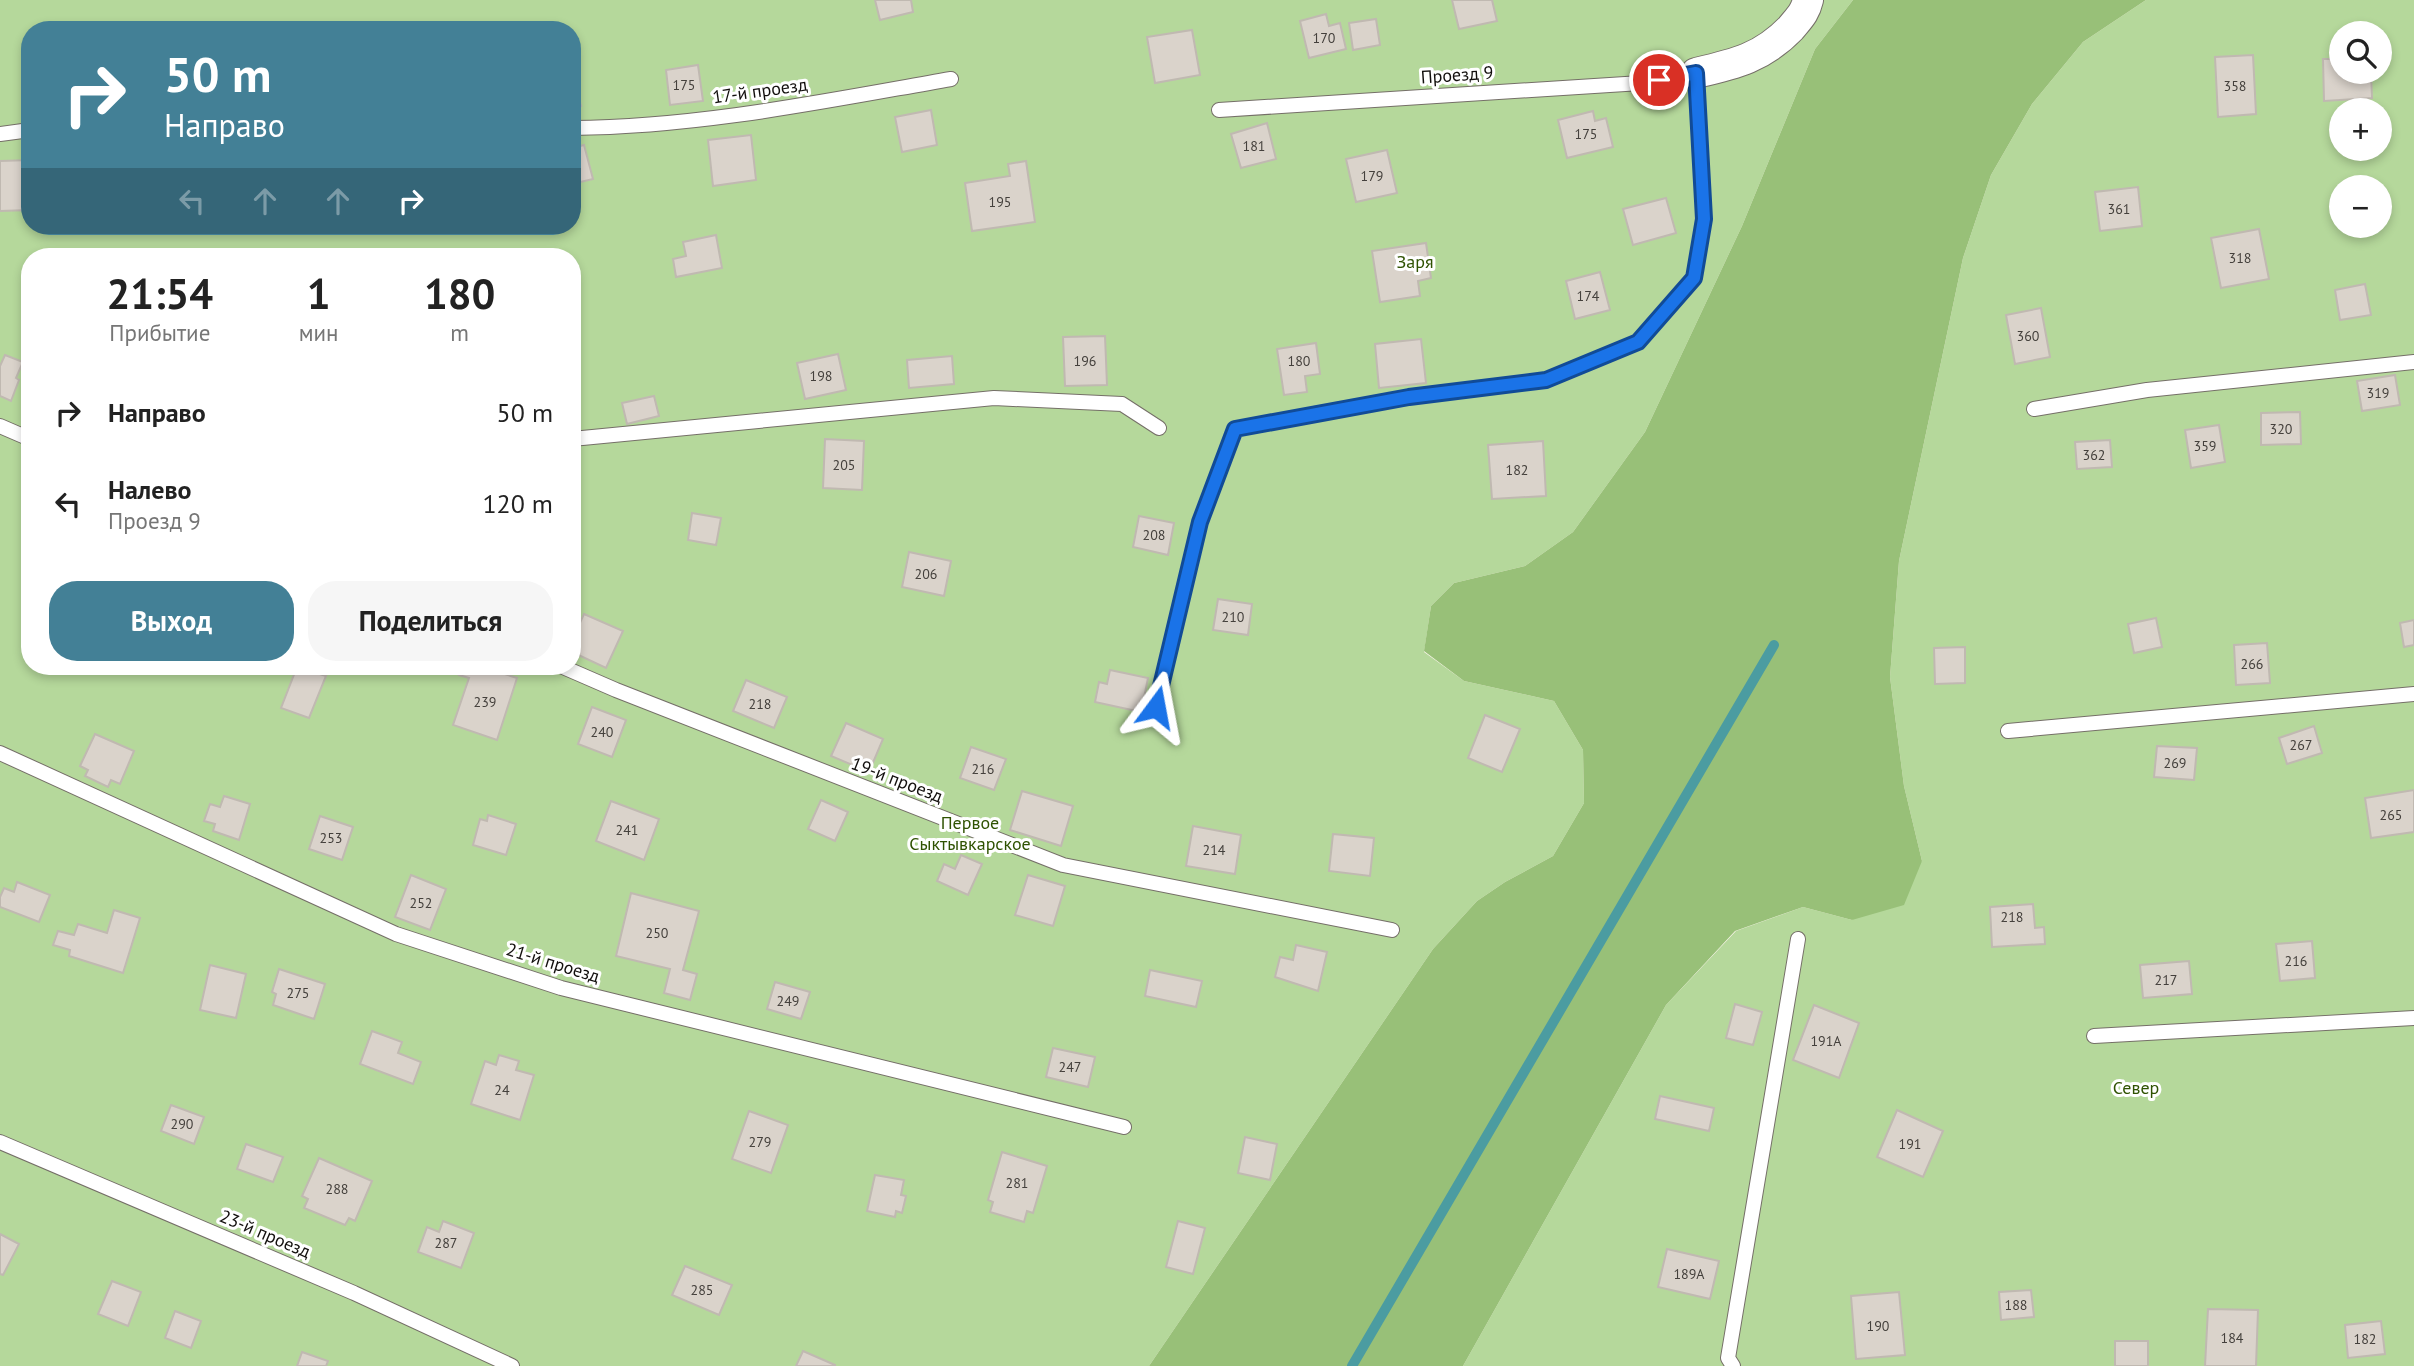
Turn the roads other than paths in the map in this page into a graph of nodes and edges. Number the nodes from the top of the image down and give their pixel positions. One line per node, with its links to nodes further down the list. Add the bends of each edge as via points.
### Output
1 (1808, 0): 2 (street, via 1805,12 1776,44 1739,64)
2 (1696, 73): 4 (lane, Проезд 9, via 1641,83); 16 (lane, via 1704,219 1694,278 1638,342 1546,380 1409,397 1235,429 1200,522)
3 (951, 79): 5 (lane, 17-й проезд, via 763,112)
4 (1219, 110)
5 (581, 128)
6 (21, 131): 7 (lane)
7 (0, 134)
8 (2414, 362): 9 (lane, via 2147,390)
9 (2034, 409)
10 (0, 426): 12 (lane)
11 (1159, 428): 13 (lane, via 1122,404 994,398)
12 (21, 435)
13 (581, 438)
14 (581, 675): 19 (lane, 19-й проезд, via 1063,865)
15 (2414, 694): 17 (lane)
16 (1156, 707)
17 (2008, 732)
18 (0, 752): 23 (lane, 21-й проезд, via 396,934 561,988)
19 (1392, 930)
20 (1798, 939): 26 (lane, via 1728,1357)
21 (2414, 1018): 22 (lane)
22 (2094, 1036)
23 (1124, 1128)
24 (0, 1142): 25 (lane, 23-й проезд, via 354,1293)
25 (512, 1366)
26 (1733, 1366)

